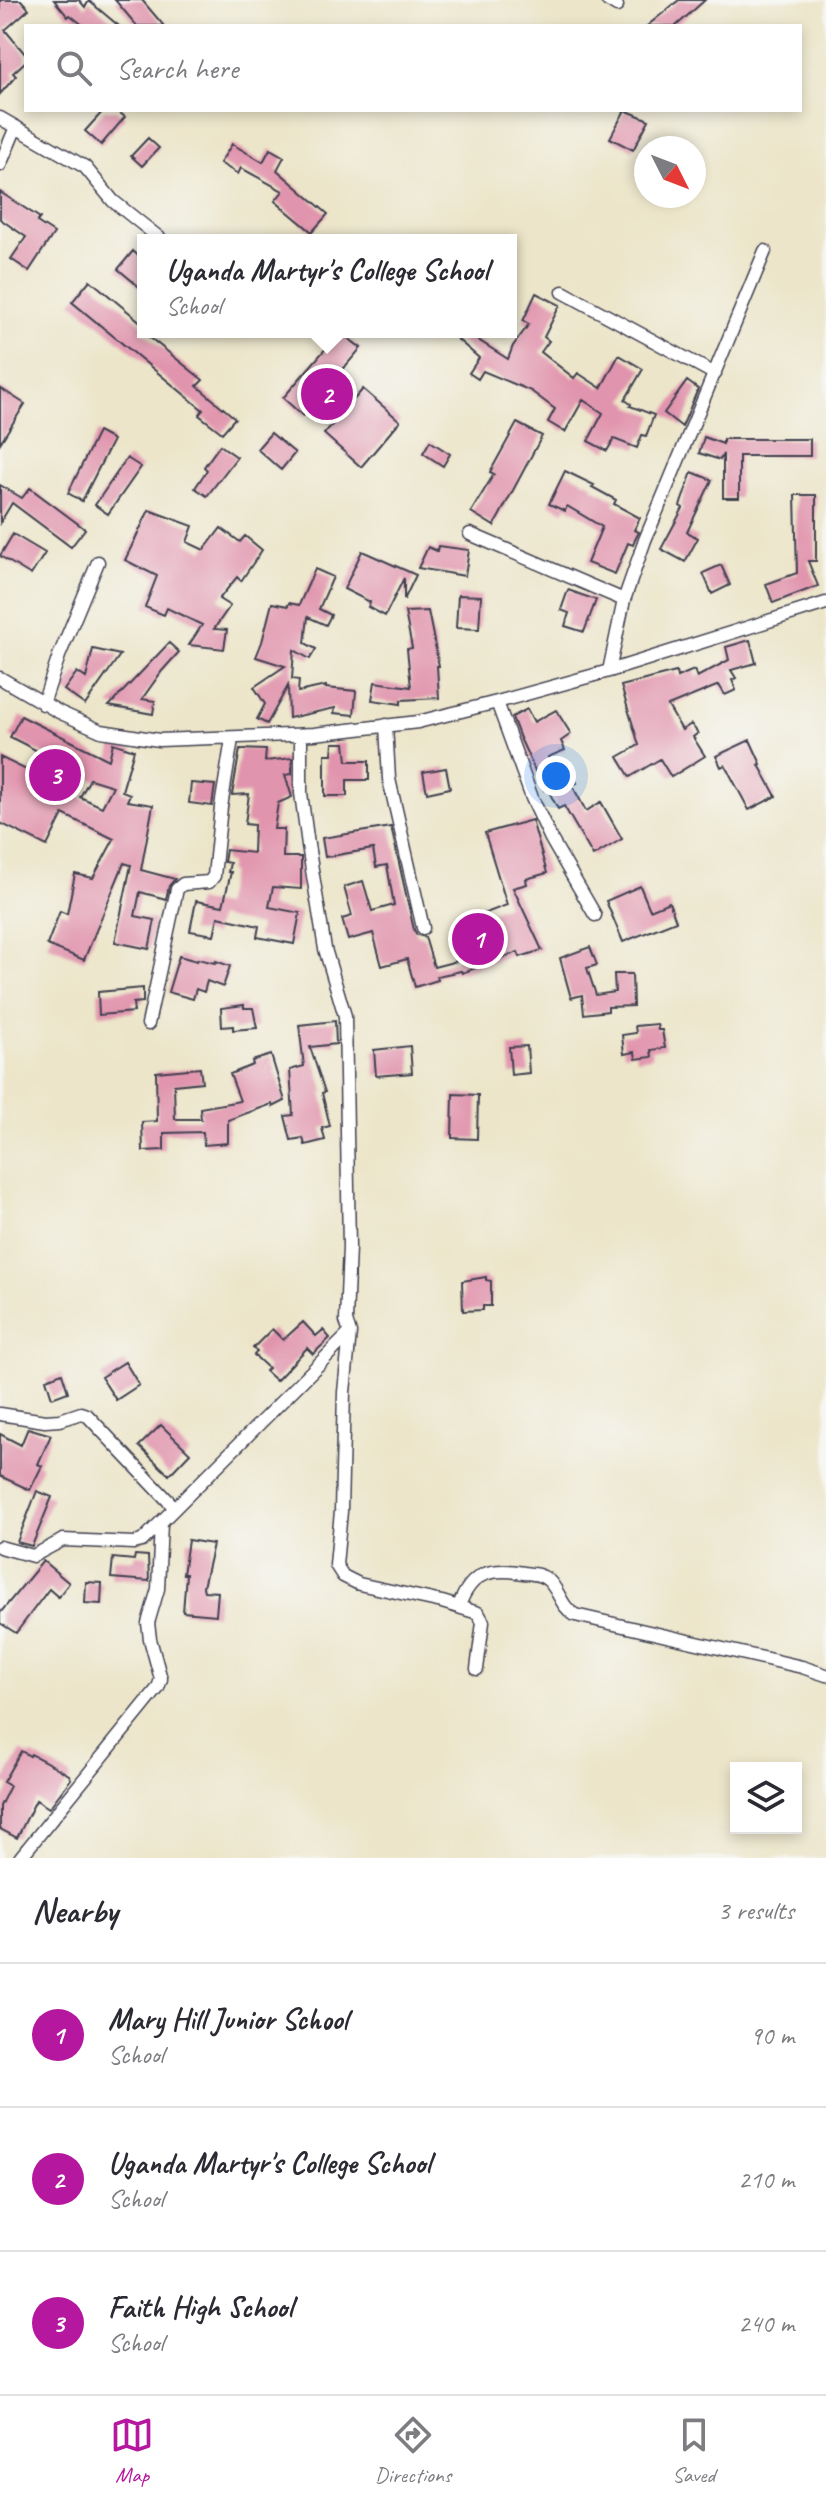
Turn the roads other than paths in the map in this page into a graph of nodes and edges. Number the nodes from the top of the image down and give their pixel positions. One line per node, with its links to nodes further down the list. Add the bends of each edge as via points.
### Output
1 (0, 118): 2 (street)
2 (16, 127): 3 (street); 4 (street, via 85,167 113,201)
3 (0, 165)
4 (154, 234)
5 (765, 251): 7 (street)
6 (563, 292): 7 (street)
7 (715, 374): 10 (street)
8 (470, 534): 10 (street)
9 (98, 562): 15 (street)
10 (624, 600): 12 (street)
11 (826, 603): 12 (street)
12 (609, 671): 14 (street)
13 (0, 678): 15 (street)
14 (497, 702): 16 (street); 19 (street, via 532,798)
15 (43, 704): 18 (street, via 101,731 159,740)
16 (386, 725): 17 (street); 20 (street, via 389,779)
17 (301, 735): 18 (street); 22 (street, via 301,793 310,859 325,949 345,1016)
18 (232, 739): 21 (street, via 214,876 209,882 177,889)
19 (595, 915)
20 (423, 928)
21 (148, 1024)
22 (350, 1333): 24 (street); 27 (street, via 336,1565 359,1584)
23 (0, 1414): 24 (street, via 45,1421 87,1415)
24 (175, 1508): 25 (street)
25 (161, 1523): 26 (street, via 134,1543 63,1540 33,1556); 30 (street, via 158,1589 148,1623 161,1679 158,1688)
26 (0, 1547)
27 (459, 1606): 28 (street, via 478,1613 483,1622); 29 (street, via 471,1584 493,1570 543,1576 575,1615)
28 (477, 1669)
29 (826, 1675)
30 (20, 1858)

